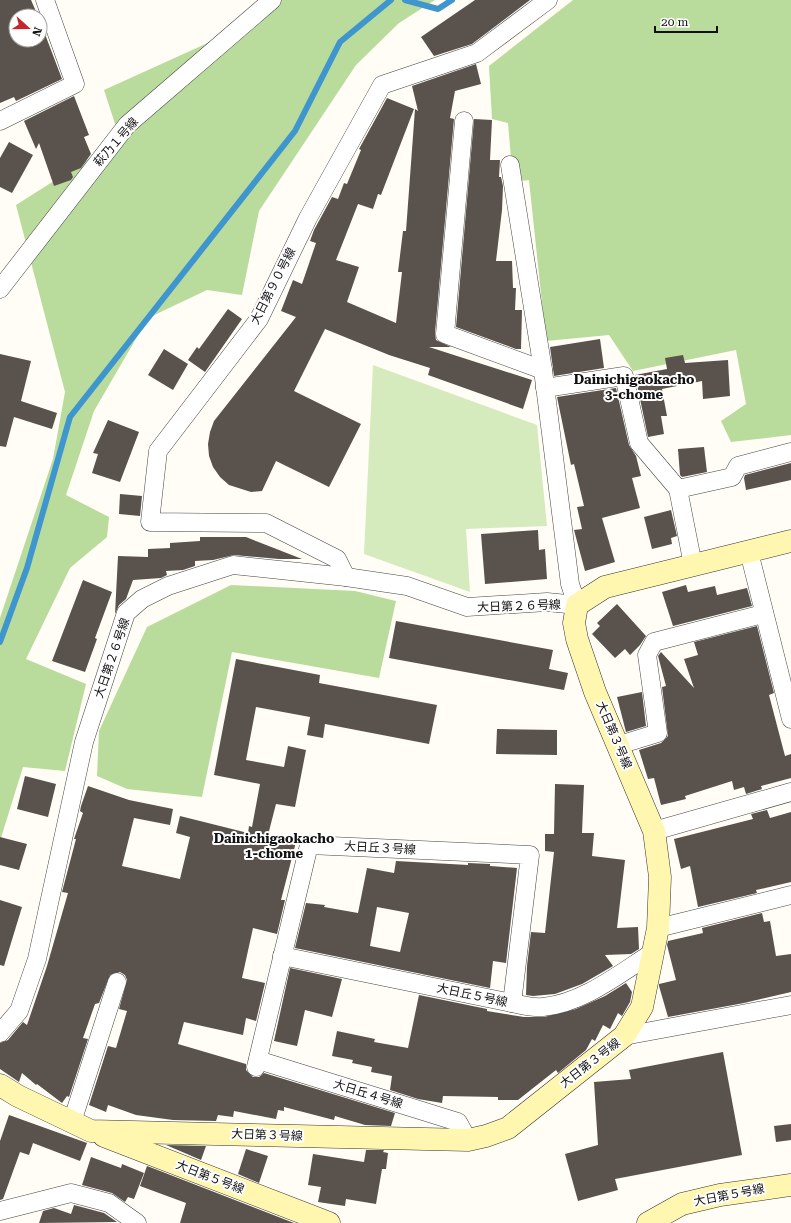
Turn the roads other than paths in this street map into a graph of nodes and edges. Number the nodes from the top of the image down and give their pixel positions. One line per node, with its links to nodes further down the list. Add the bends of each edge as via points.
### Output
1 (45, 0): 4 (street, via 75,84)
2 (272, 0): 7 (street, 萩乃１号線, via 127,126)
3 (548, 0): 15 (street, 大日第９０号線, via 477,53 382,85 308,218 259,318 158,451 150,522 266,523 337,559)
4 (0, 121)
5 (464, 121): 8 (street, via 445,334)
6 (510, 165): 8 (street)
7 (0, 289)
8 (543, 370): 9 (street)
9 (545, 388): 11 (street, via 624,376 639,442); 16 (street, via 570,584)
10 (791, 452): 11 (street, via 738,466 732,477)
11 (678, 489): 14 (street)
12 (791, 541): 13 (street)
13 (749, 552): 14 (street); 17 (street)
14 (693, 565): 16 (street, via 605,588)
15 (346, 577): 16 (street, 大日第２６号線, via 407,586 467,607 547,602); 29 (street, 大日第２６号線, via 234,565 168,586 142,599 126,613 84,742 37,959 19,1011)
16 (577, 605): 19 (street, 大日第３号線, via 574,623 577,639 595,692)
17 (764, 614): 18 (street); 19 (street, via 654,642 647,655 658,733)
18 (791, 719)
19 (618, 745): 21 (street, 大日第３号線)
20 (791, 792): 21 (street)
21 (654, 831): 23 (street, 大日第３号線, via 660,877)
22 (791, 895): 23 (street)
23 (658, 928): 24 (street, 大日第３号線)
24 (652, 953): 27 (street, 大日丘５号線, via 601,986 571,1001 542,1007); 30 (street, 大日第３号線, via 642,1006)
25 (282, 956): 27 (street, 大日丘５号線); 27 (street, 大日丘３号線, via 309,845 530,855); 31 (street, 大日丘３号線)
26 (117, 982): 33 (street)
27 (512, 1003)
28 (791, 1005): 30 (street)
29 (0, 1033)
30 (624, 1036): 34 (street, 大日第３号線, via 508,1128)
31 (257, 1063): 34 (street, 大日丘４号線, via 458,1122)
32 (0, 1085): 33 (street, 大日第３号線)
33 (82, 1126): 34 (street, 大日第３号線); 37 (street, 大日第５号線)
34 (468, 1140)
35 (791, 1185): 39 (street, 大日第５号線, via 720,1194 682,1204)
36 (0, 1211): 38 (street, via 71,1193 109,1203)
37 (325, 1222)
38 (136, 1223)
39 (648, 1223)

